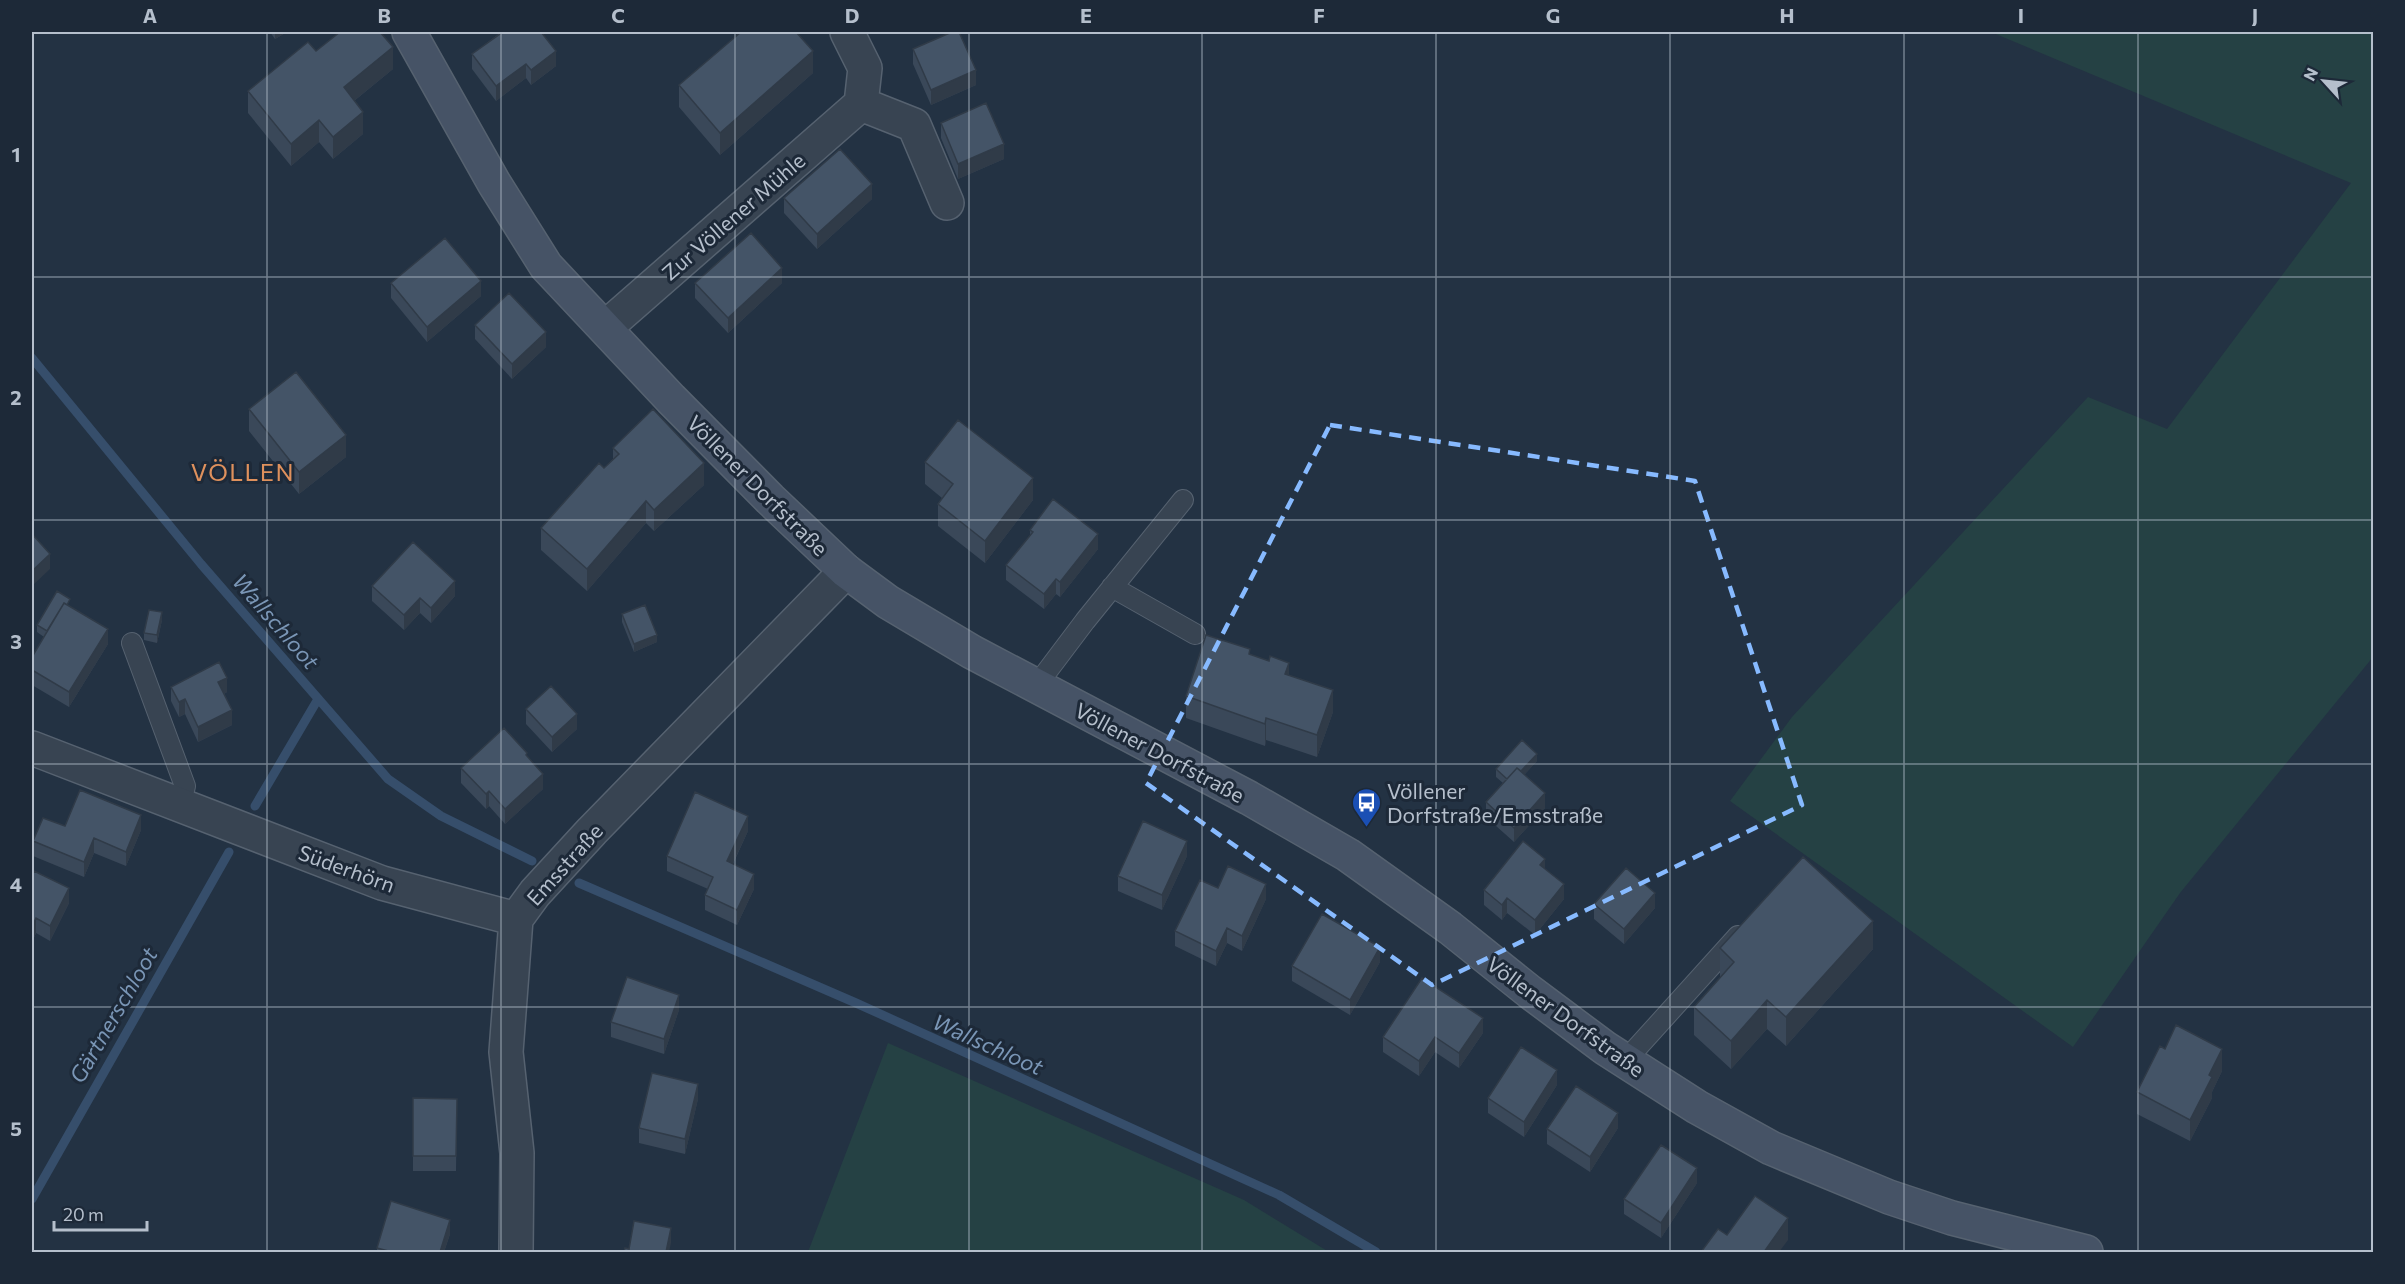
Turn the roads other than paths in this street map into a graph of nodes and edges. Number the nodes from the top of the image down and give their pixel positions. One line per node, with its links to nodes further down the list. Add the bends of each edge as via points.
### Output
1 (409, 32): 5 (street, Völlener Dorfstraße, via 546,266)
2 (847, 32): 3 (street, via 865,68)
3 (861, 104): 4 (street, via 914,125); 5 (street, Zur Völlener Mühle)
4 (947, 203)
5 (605, 328): 7 (street, Völlener Dorfstraße, via 762,491)
6 (1183, 500): 8 (lane)
7 (846, 571): 11 (street, Völlener Dorfstraße, via 923,624); 14 (street, Emsstraße, via 592,831)
8 (1112, 586): 9 (lane); 11 (lane)
9 (1195, 634)
10 (132, 643): 13 (lane, via 185,786)
11 (1036, 686): 16 (street, Völlener Dorfstraße, via 1348,855)
12 (32, 748): 13 (street, Süderhörn)
13 (180, 806): 14 (street, Süderhörn, via 382,883)
14 (516, 919): 17 (street, Emsstraße, via 506,1052 517,1153)
15 (1747, 926): 16 (lane)
16 (1625, 1061): 18 (street, Völlener Dorfstraße, via 1771,1148 1828,1173 1952,1218)
17 (516, 1252)
18 (2086, 1252)

